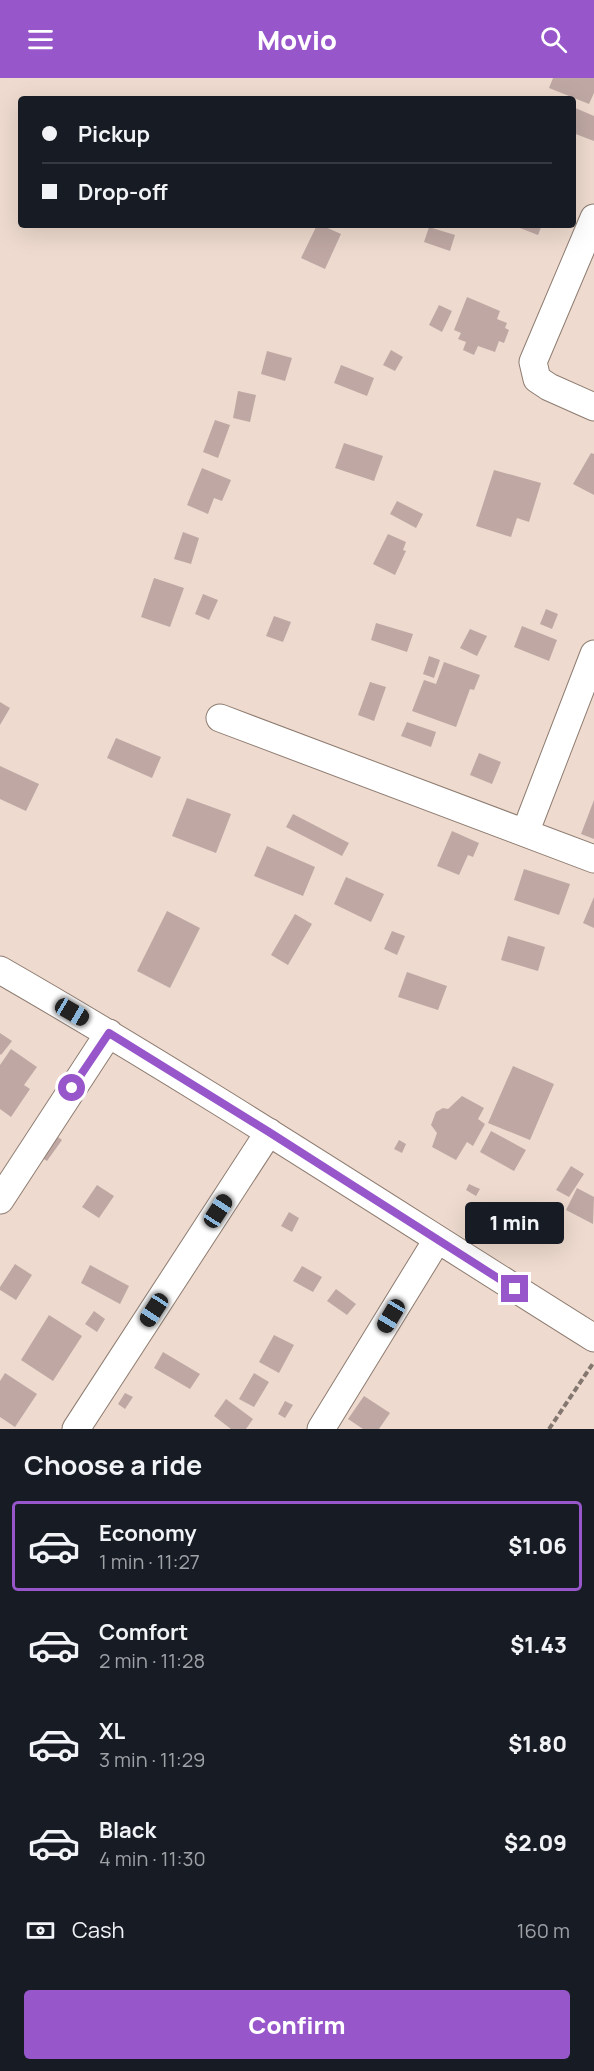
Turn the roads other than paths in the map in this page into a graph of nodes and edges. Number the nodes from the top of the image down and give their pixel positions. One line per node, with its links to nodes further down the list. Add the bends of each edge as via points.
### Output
1 (594, 218): 2 (street, via 533,362 537,379)
2 (594, 407)
3 (594, 654): 5 (street)
4 (220, 718): 5 (street)
5 (525, 833): 6 (street)
6 (594, 859)
7 (0, 970): 8 (street)
8 (109, 1033): 9 (street); 10 (street)
9 (269, 1132): 11 (street); 13 (street)
10 (0, 1200)
11 (437, 1240): 12 (street); 14 (street)
12 (594, 1338)
13 (76, 1429)
14 (321, 1429)

